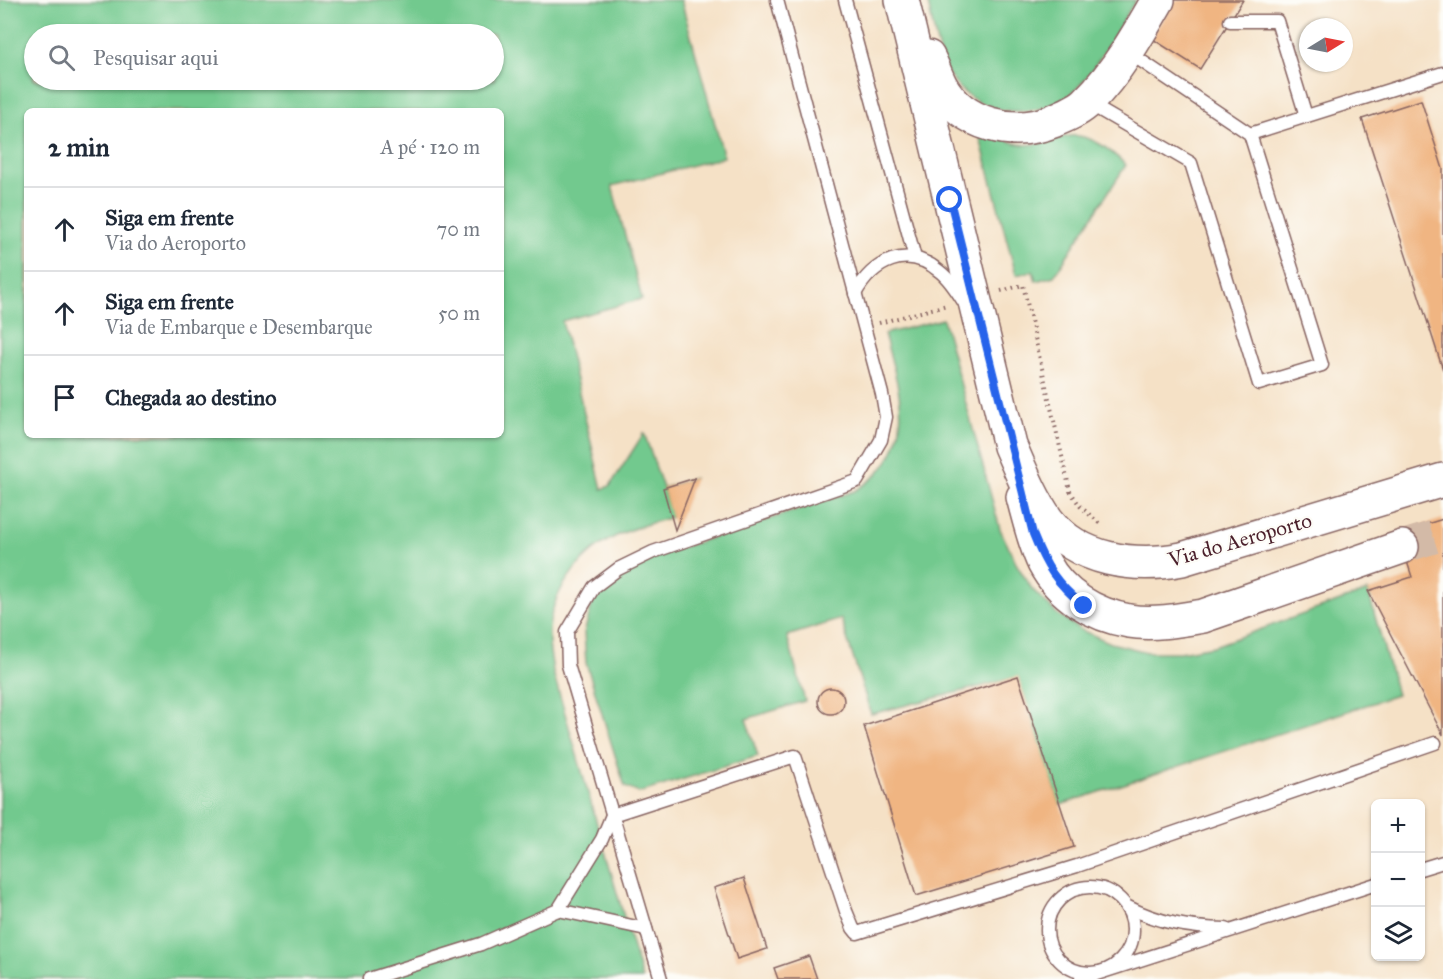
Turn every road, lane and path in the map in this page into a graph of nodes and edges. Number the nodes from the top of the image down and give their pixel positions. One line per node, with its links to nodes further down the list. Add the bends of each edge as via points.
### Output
1 (777, 0): 13 (lane)
2 (845, 0): 11 (lane)
3 (903, 0): 8 (street, via 942,87 974,118 994,127 1038,127); 14 (street, Via do Aeroporto)
4 (1158, 0): 6 (street)
5 (1230, 21): 9 (lane, via 1276,21)
6 (1128, 52): 8 (street); 10 (lane)
7 (1443, 73): 9 (lane)
8 (1087, 103): 10 (lane, via 1191,163 1259,384 1322,365)
9 (1306, 116): 10 (lane)
10 (1250, 134)
11 (915, 258): 13 (lane, via 892,259 876,267); 14 (lane, via 941,272)
12 (1023, 285): 17 (path, via 1071,490 1080,506)
13 (855, 294): 20 (lane, via 885,417 881,440 857,482 653,552 618,569 594,587 567,632 567,665)
14 (982, 331): 15 (street, Via do Aeroporto)
15 (1010, 446): 16 (street, Via do Aeroporto, via 1048,521 1070,542 1091,553 1136,563 1182,559); 18 (street, via 1045,564 1084,606 1130,622 1203,616)
16 (1443, 480)
17 (1104, 526)
18 (1402, 547)
19 (1435, 743): 20 (lane, via 1077,866 857,933 846,911 795,756)
20 (612, 815): 25 (lane, via 602,839); 26 (lane)
21 (1443, 862): 22 (lane)
22 (1425, 867)
23 (1371, 886): 27 (lane)
24 (1126, 906): 27 (lane, via 1149,918 1177,924); 28 (lane, via 1133,928 1129,950); 28 (lane, via 1114,894 1083,887 1068,892 1055,903 1048,918 1046,934 1061,963 1075,972)
25 (558, 910): 26 (lane); 29 (lane, via 481,944)
26 (646, 929): 30 (lane)
27 (1237, 929): 28 (lane)
28 (1107, 971): 31 (lane)
29 (369, 979)
30 (661, 979)
31 (1081, 979)

